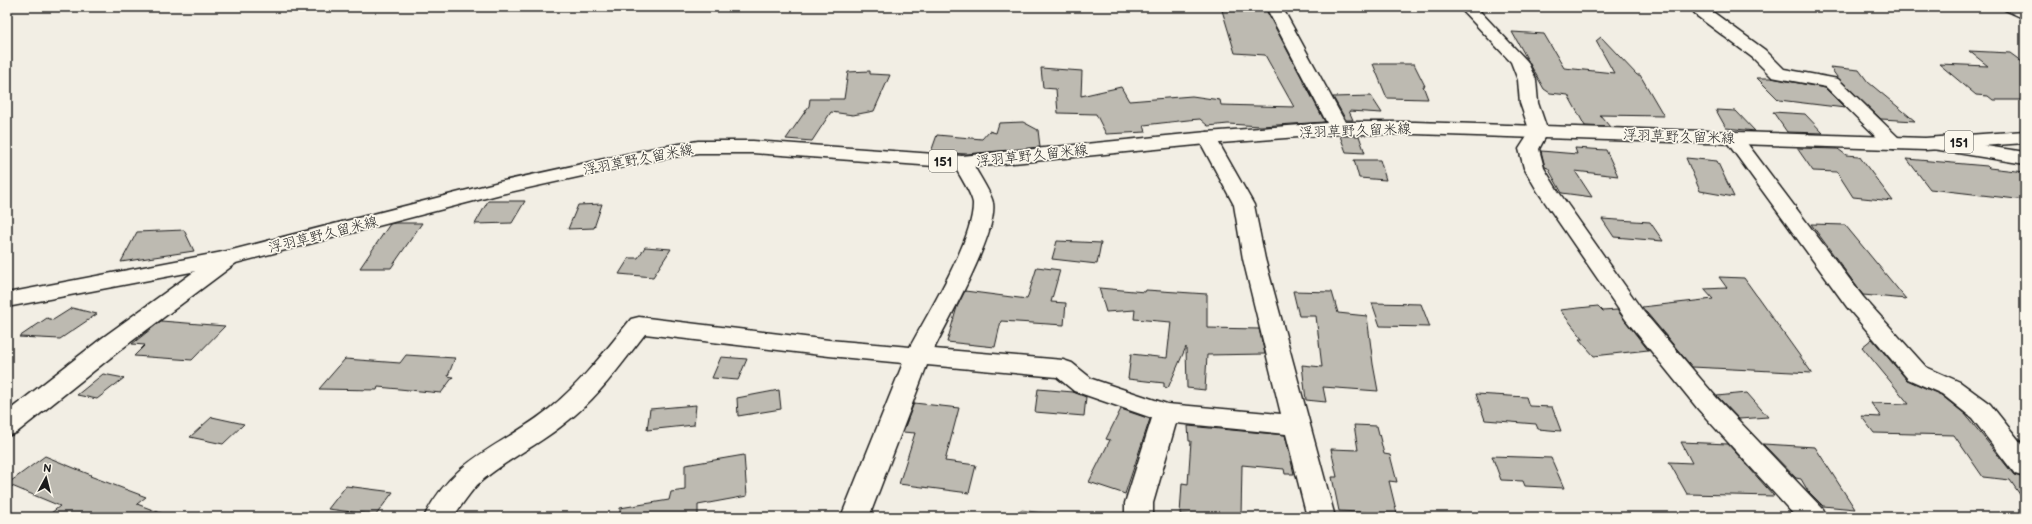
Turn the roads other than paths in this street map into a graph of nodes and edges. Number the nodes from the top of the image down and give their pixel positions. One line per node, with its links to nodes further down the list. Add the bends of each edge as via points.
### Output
1 (1274, 7): 6 (street)
2 (1467, 7): 7 (street, via 1519,62 1528,80 1530,103)
3 (1698, 7): 11 (street, via 1759,54 1778,73 1832,83)
4 (2011, 7): 5 (street)
5 (2025, 14)
6 (1339, 128): 7 (street, 浮羽草野久留米線 / 151); 9 (street, 浮羽草野久留米線 / 151)
7 (1539, 132): 10 (street, 浮羽草野久留米線 / 151); 26 (street, via 1529,149 1534,168 1558,208 1629,309 1706,403)
8 (2025, 137): 12 (street, 浮羽草野久留米線 / 151)
9 (1207, 138): 14 (street, 浮羽草野久留米線 / 151); 19 (street, via 1244,205 1254,259)
10 (1733, 138): 11 (street, 浮羽草野久留米線 / 151); 21 (street, via 1855,302 1917,373 1952,388 1981,410)
11 (1894, 143): 12 (street, 浮羽草野久留米線 / 151)
12 (1934, 144): 13 (street)
13 (2025, 158)
14 (962, 162): 15 (street, 浮羽草野久留米線 / 151, via 753,147 698,147 499,188); 17 (street, via 983,202 981,220 973,247)
15 (228, 258): 16 (street, 浮羽草野久留米線 / 151); 20 (street, via 111,344)
16 (7, 300)
17 (918, 356): 18 (street, via 1064,369 1083,385); 22 (street, via 639,325 597,378 568,408 529,437 471,474); 23 (street)
18 (1166, 413): 19 (street); 24 (street, via 1139,504)
19 (1297, 425): 25 (street)
20 (7, 426)
21 (2025, 467)
22 (438, 517)
23 (855, 517)
24 (1139, 517)
25 (1321, 517)
26 (1813, 517)

